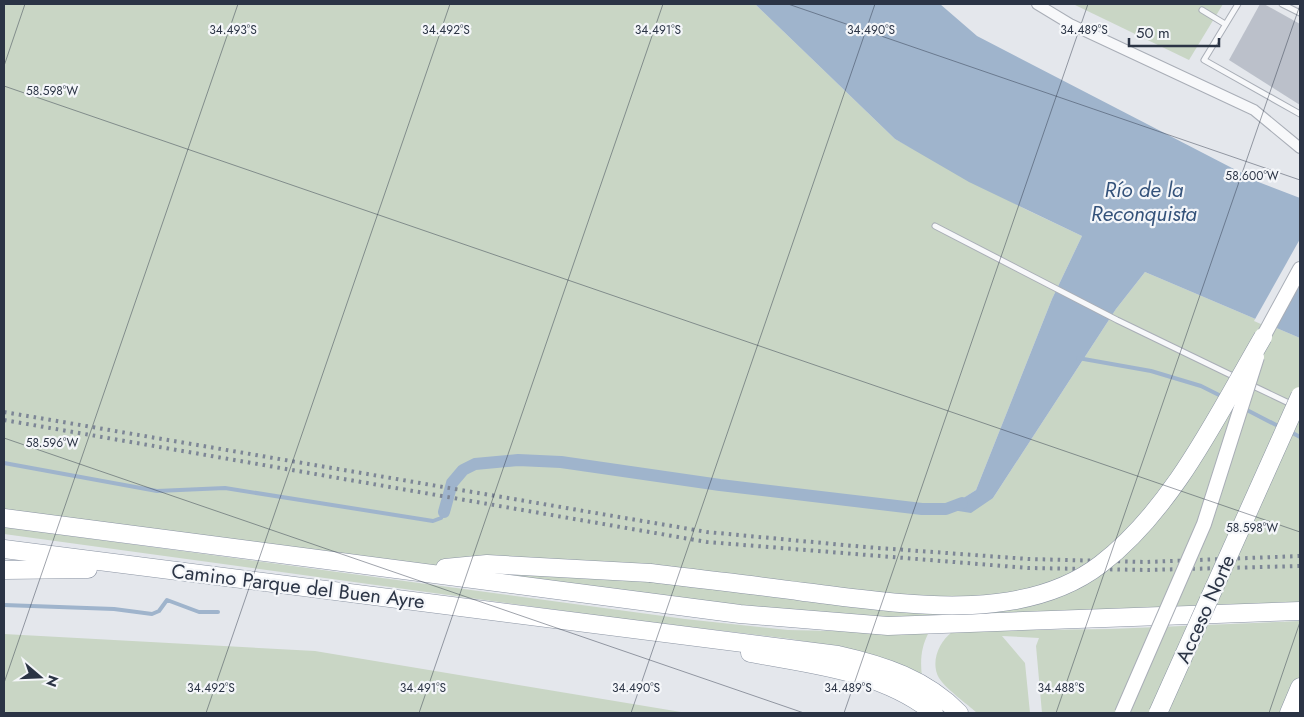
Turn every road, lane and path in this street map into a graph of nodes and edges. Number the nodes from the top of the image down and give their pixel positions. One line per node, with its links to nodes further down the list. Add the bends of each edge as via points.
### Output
1 (1037, 4): 8 (street, via 1070,24 1254,110)
2 (1238, 4): 6 (lane)
3 (1282, 4): 5 (lane)
4 (1202, 10): 6 (lane)
5 (1300, 14)
6 (1225, 24): 7 (lane, via 1204,60)
7 (1300, 114)
8 (1300, 148)
9 (935, 226): 13 (lane, via 1117,320)
10 (1300, 269): 11 (main road)
11 (1263, 337): 18 (highway, bridge, via 1194,454 1161,501 1130,537 1088,573 1058,589 1030,598 994,603 915,604 650,572 487,564); 24 (main road, bridge, via 1204,524)
12 (1300, 396): 25 (highway, Acceso Norte, bridge)
13 (1300, 408)
14 (4, 518): 18 (highway, Camino Parque del Buen Ayre)
15 (4, 549): 16 (highway, Camino Parque del Buen Ayre)
16 (156, 568): 17 (highway); 20 (highway, Camino Parque del Buen Ayre)
17 (4, 570)
18 (415, 571): 19 (highway, via 740,614 888,626)
19 (1300, 611)
20 (592, 624): 22 (highway, via 838,670 895,689); 23 (highway, via 788,647 857,659 912,678)
21 (1300, 688): 26 (highway)
22 (934, 713)
23 (959, 713)
24 (1122, 713)
25 (1158, 713)
26 (1289, 713)

